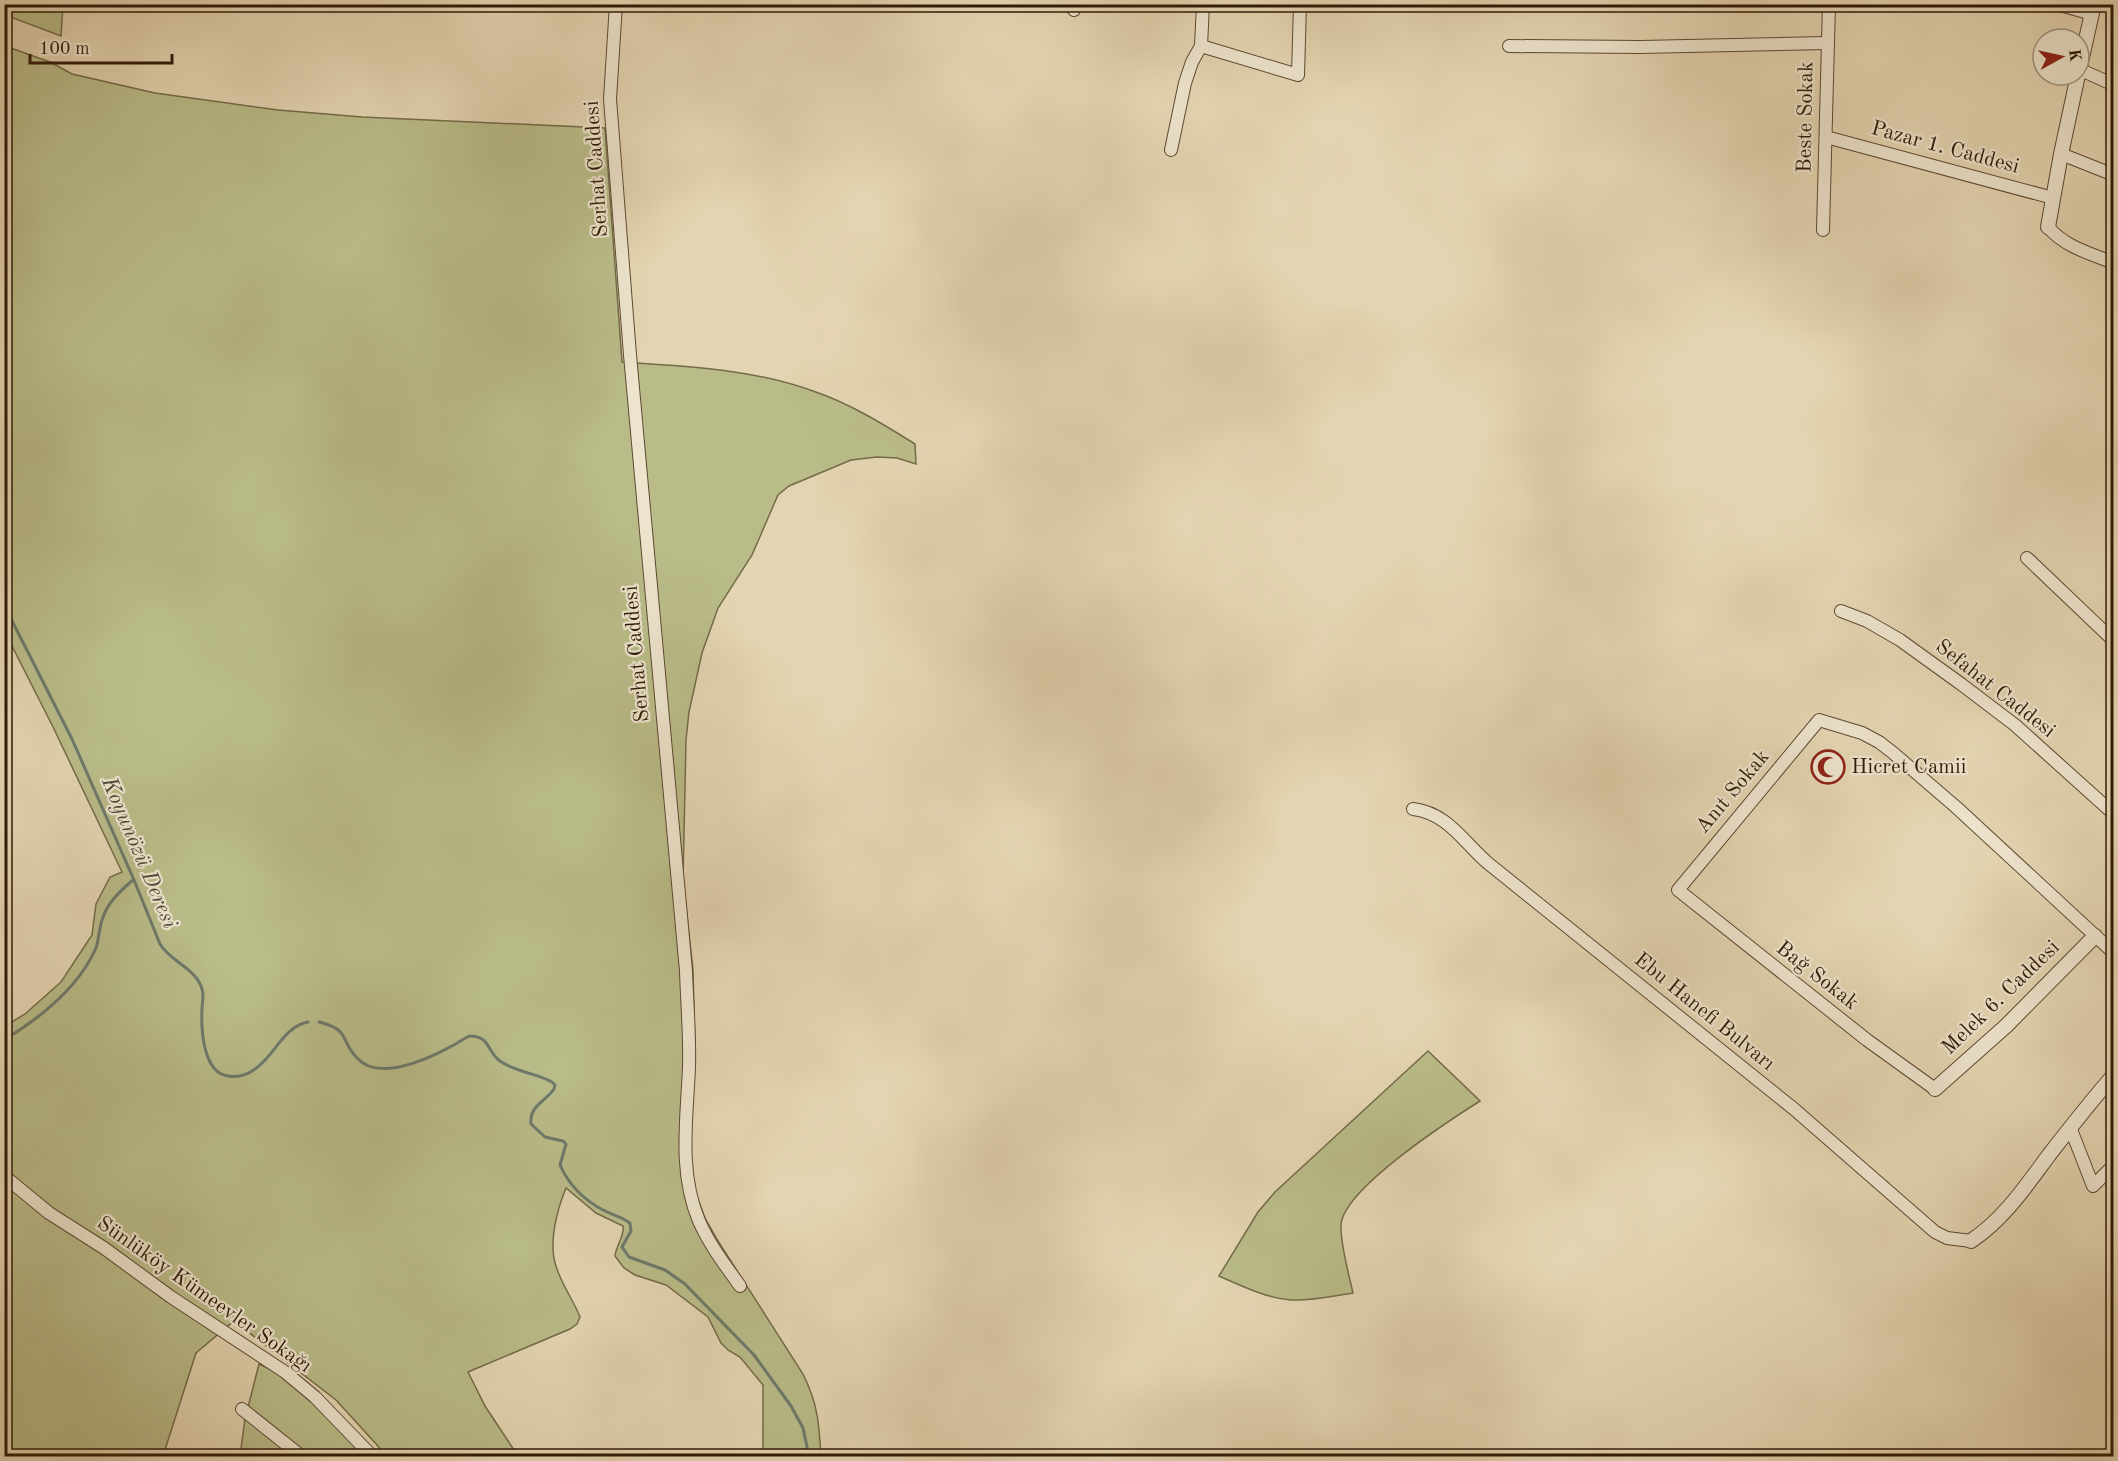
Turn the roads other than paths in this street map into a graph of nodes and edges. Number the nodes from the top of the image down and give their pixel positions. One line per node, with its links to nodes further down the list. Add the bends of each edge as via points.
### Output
1 (616, 4): 36 (street, Serhat Caddesi, via 610,99 686,971 689,1065 684,1158 698,1220)
2 (1203, 4): 9 (street)
3 (1300, 4): 9 (street, via 1298,75)
4 (1829, 4): 8 (street, Beste Sokak)
5 (2056, 4): 6 (street)
6 (2093, 9): 7 (street)
7 (2089, 27)
8 (1827, 43): 10 (street); 14 (street, Beste Sokak)
9 (1201, 46): 15 (street, via 1185,83)
10 (1509, 46)
11 (2091, 76): 12 (street)
12 (2114, 85)
13 (2076, 87): 16 (street)
14 (1826, 137): 18 (street, Pazar 1. Caddesi); 20 (street, Beste Sokak)
15 (1170, 150)
16 (2061, 154): 17 (street); 18 (street)
17 (2114, 175)
18 (2053, 198): 19 (street)
19 (2048, 226): 21 (street, via 2064,242)
20 (1823, 230)
21 (2114, 263)
22 (2027, 558): 24 (street)
23 (1841, 612): 26 (street, Sefahat Caddesi, via 1867,621 1900,640 1961,684 2015,725)
24 (2114, 640)
25 (1413, 809): 35 (street, Ebu Hanefi Bulvarı, via 1432,813 1449,824 1489,864 1794,1109 1935,1232)
26 (2114, 814)
27 (1678, 890): 28 (street, Anıt Sokak, via 1819,720 1862,733 1886,747); 31 (street, Bağ Sokak)
28 (2095, 936): 29 (street); 31 (street, Melek 6. Caddesi, via 2006,1026)
29 (2114, 953)
30 (2114, 1075): 32 (street)
31 (1935, 1089)
32 (2070, 1127): 33 (street, via 2093,1186); 35 (street, via 2005,1212)
33 (2114, 1165)
34 (4, 1176): 39 (street, Sünlüköy Kümeevler Sokağı, via 49,1213 285,1372)
35 (1971, 1241)
36 (740, 1286)
37 (242, 1409): 38 (street)
38 (301, 1456)
39 (372, 1456)

